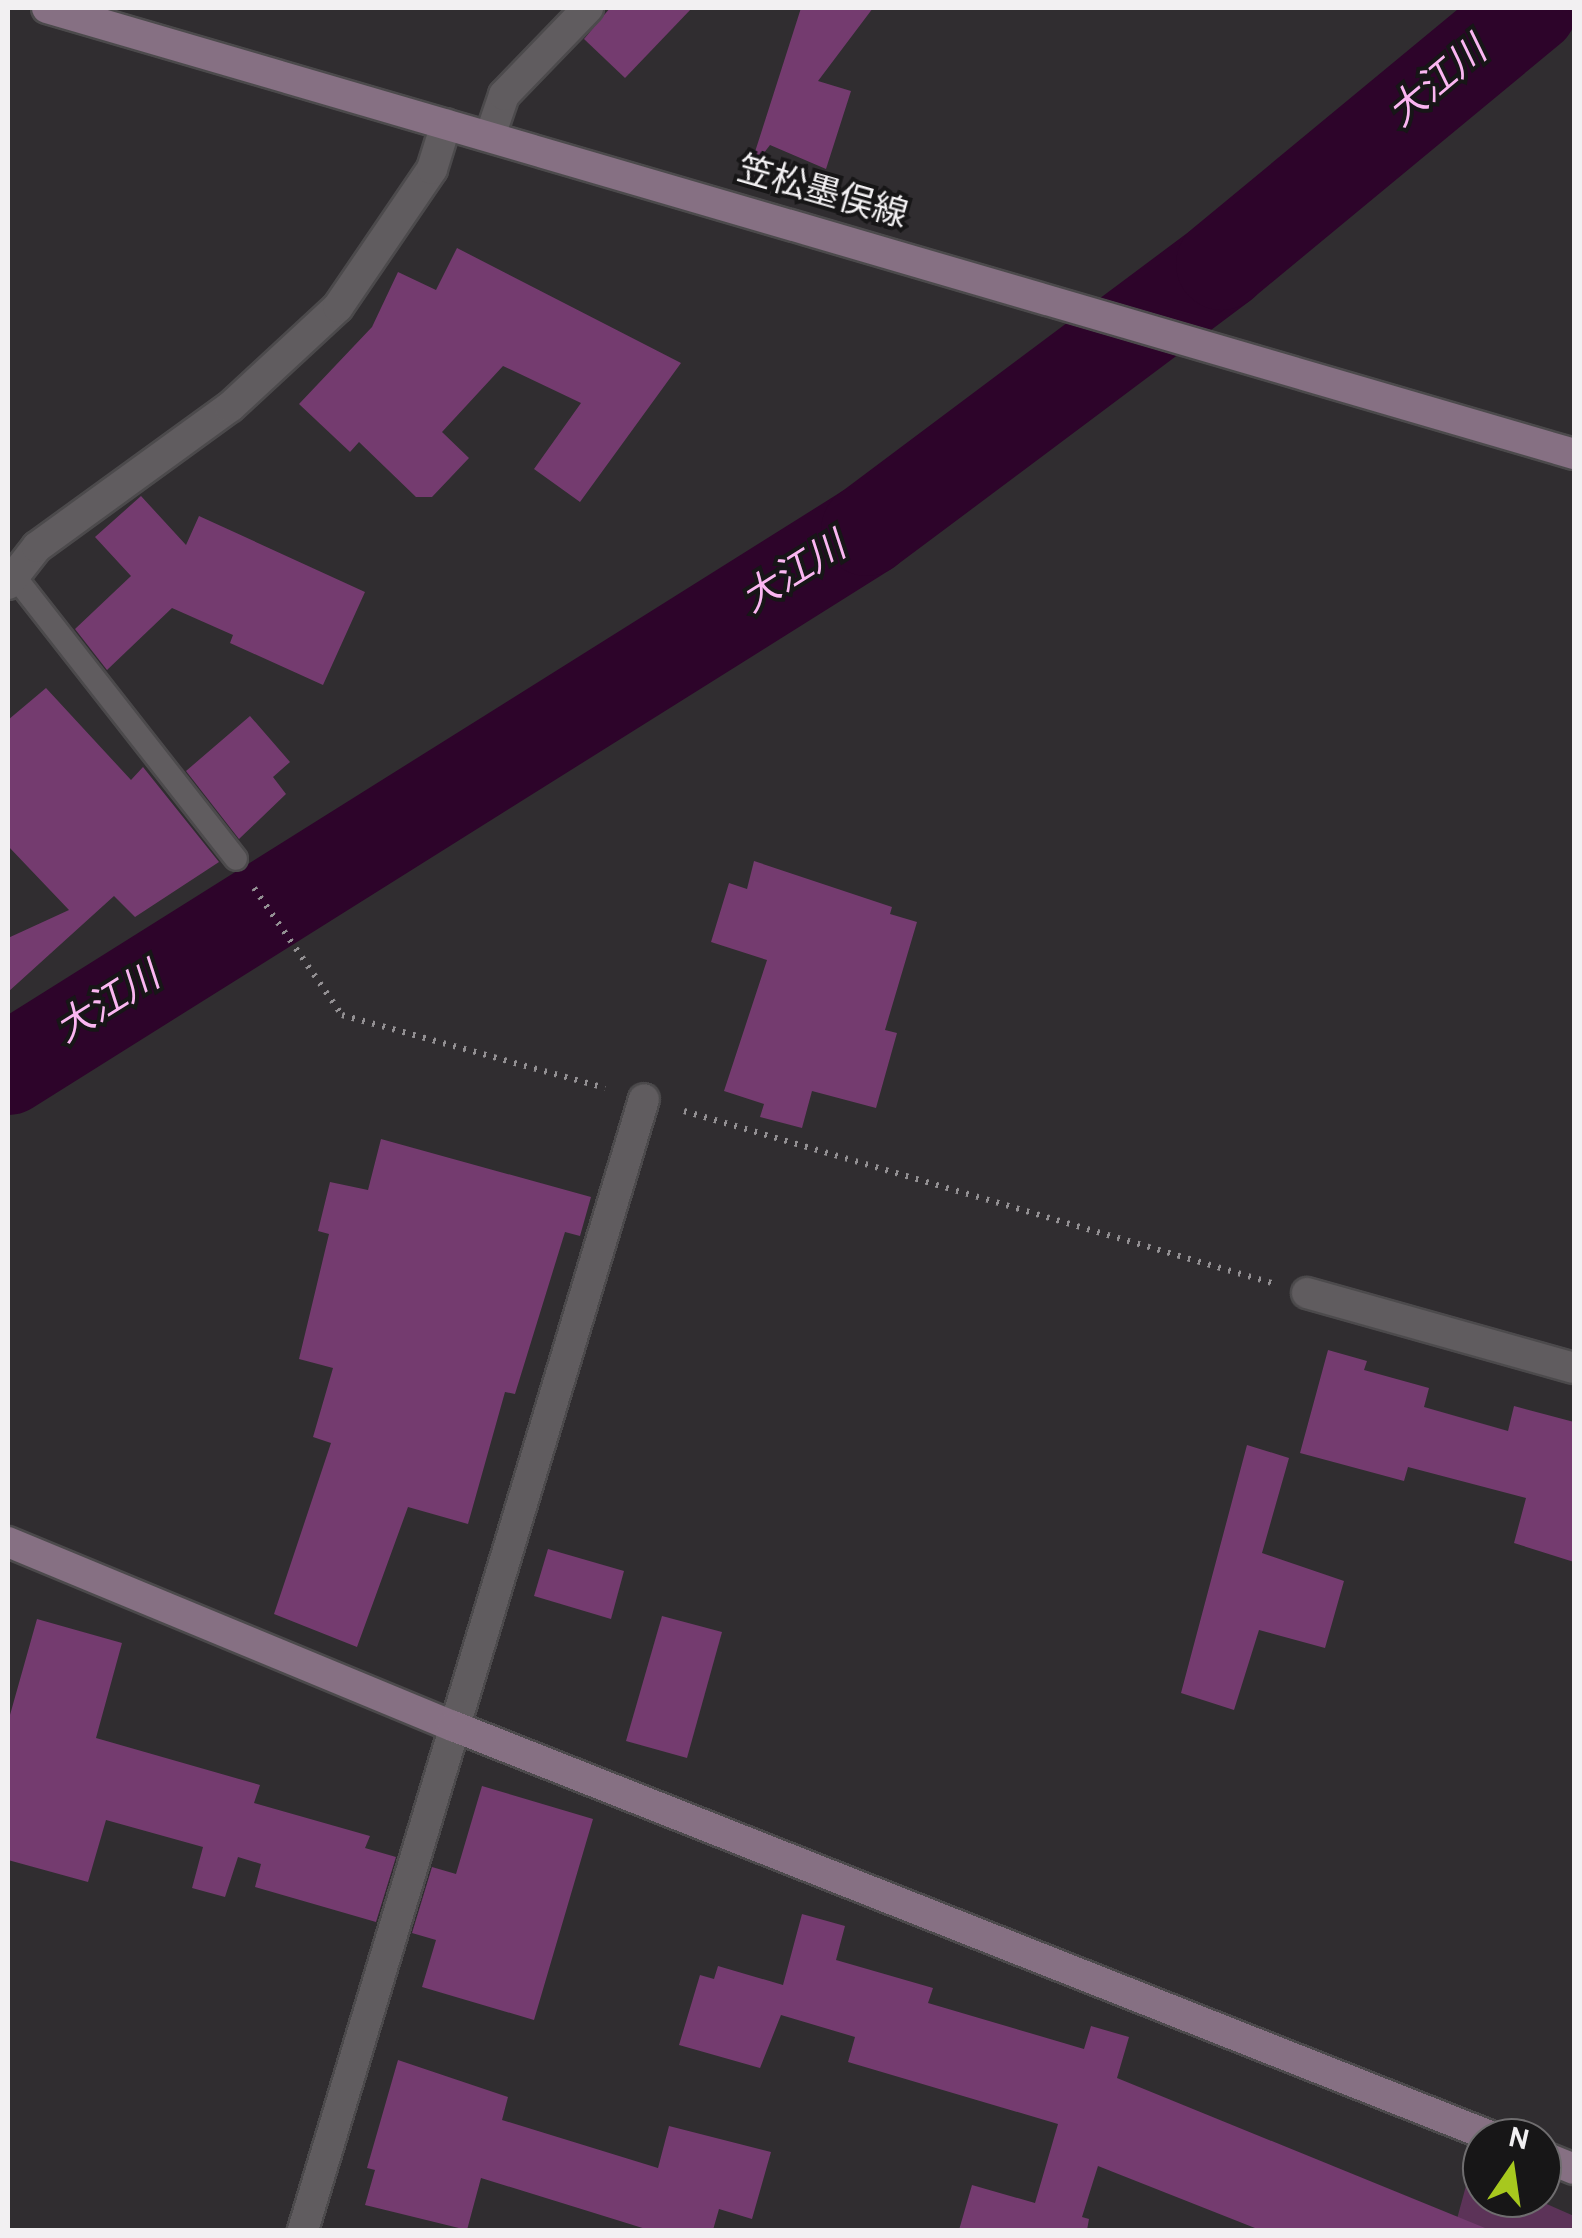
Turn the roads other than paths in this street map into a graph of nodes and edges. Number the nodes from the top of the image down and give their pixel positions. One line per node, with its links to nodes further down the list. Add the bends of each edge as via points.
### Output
1 (47, 8): 3 (street, 笠松墨俣線)
2 (588, 8): 4 (street, via 504,95)
3 (446, 124): 4 (street, 笠松墨俣線); 6 (street, via 432,169 338,307 230,407 37,547)
4 (490, 136): 5 (street, 笠松墨俣線)
5 (1574, 454)
6 (11, 581): 7 (lane)
7 (236, 859)
8 (644, 1099): 12 (street)
9 (1307, 1294): 10 (street)
10 (1574, 1368)
11 (8, 1542): 12 (street)
12 (453, 1726): 13 (street); 14 (street)
13 (1462, 2125)
14 (303, 2230)

